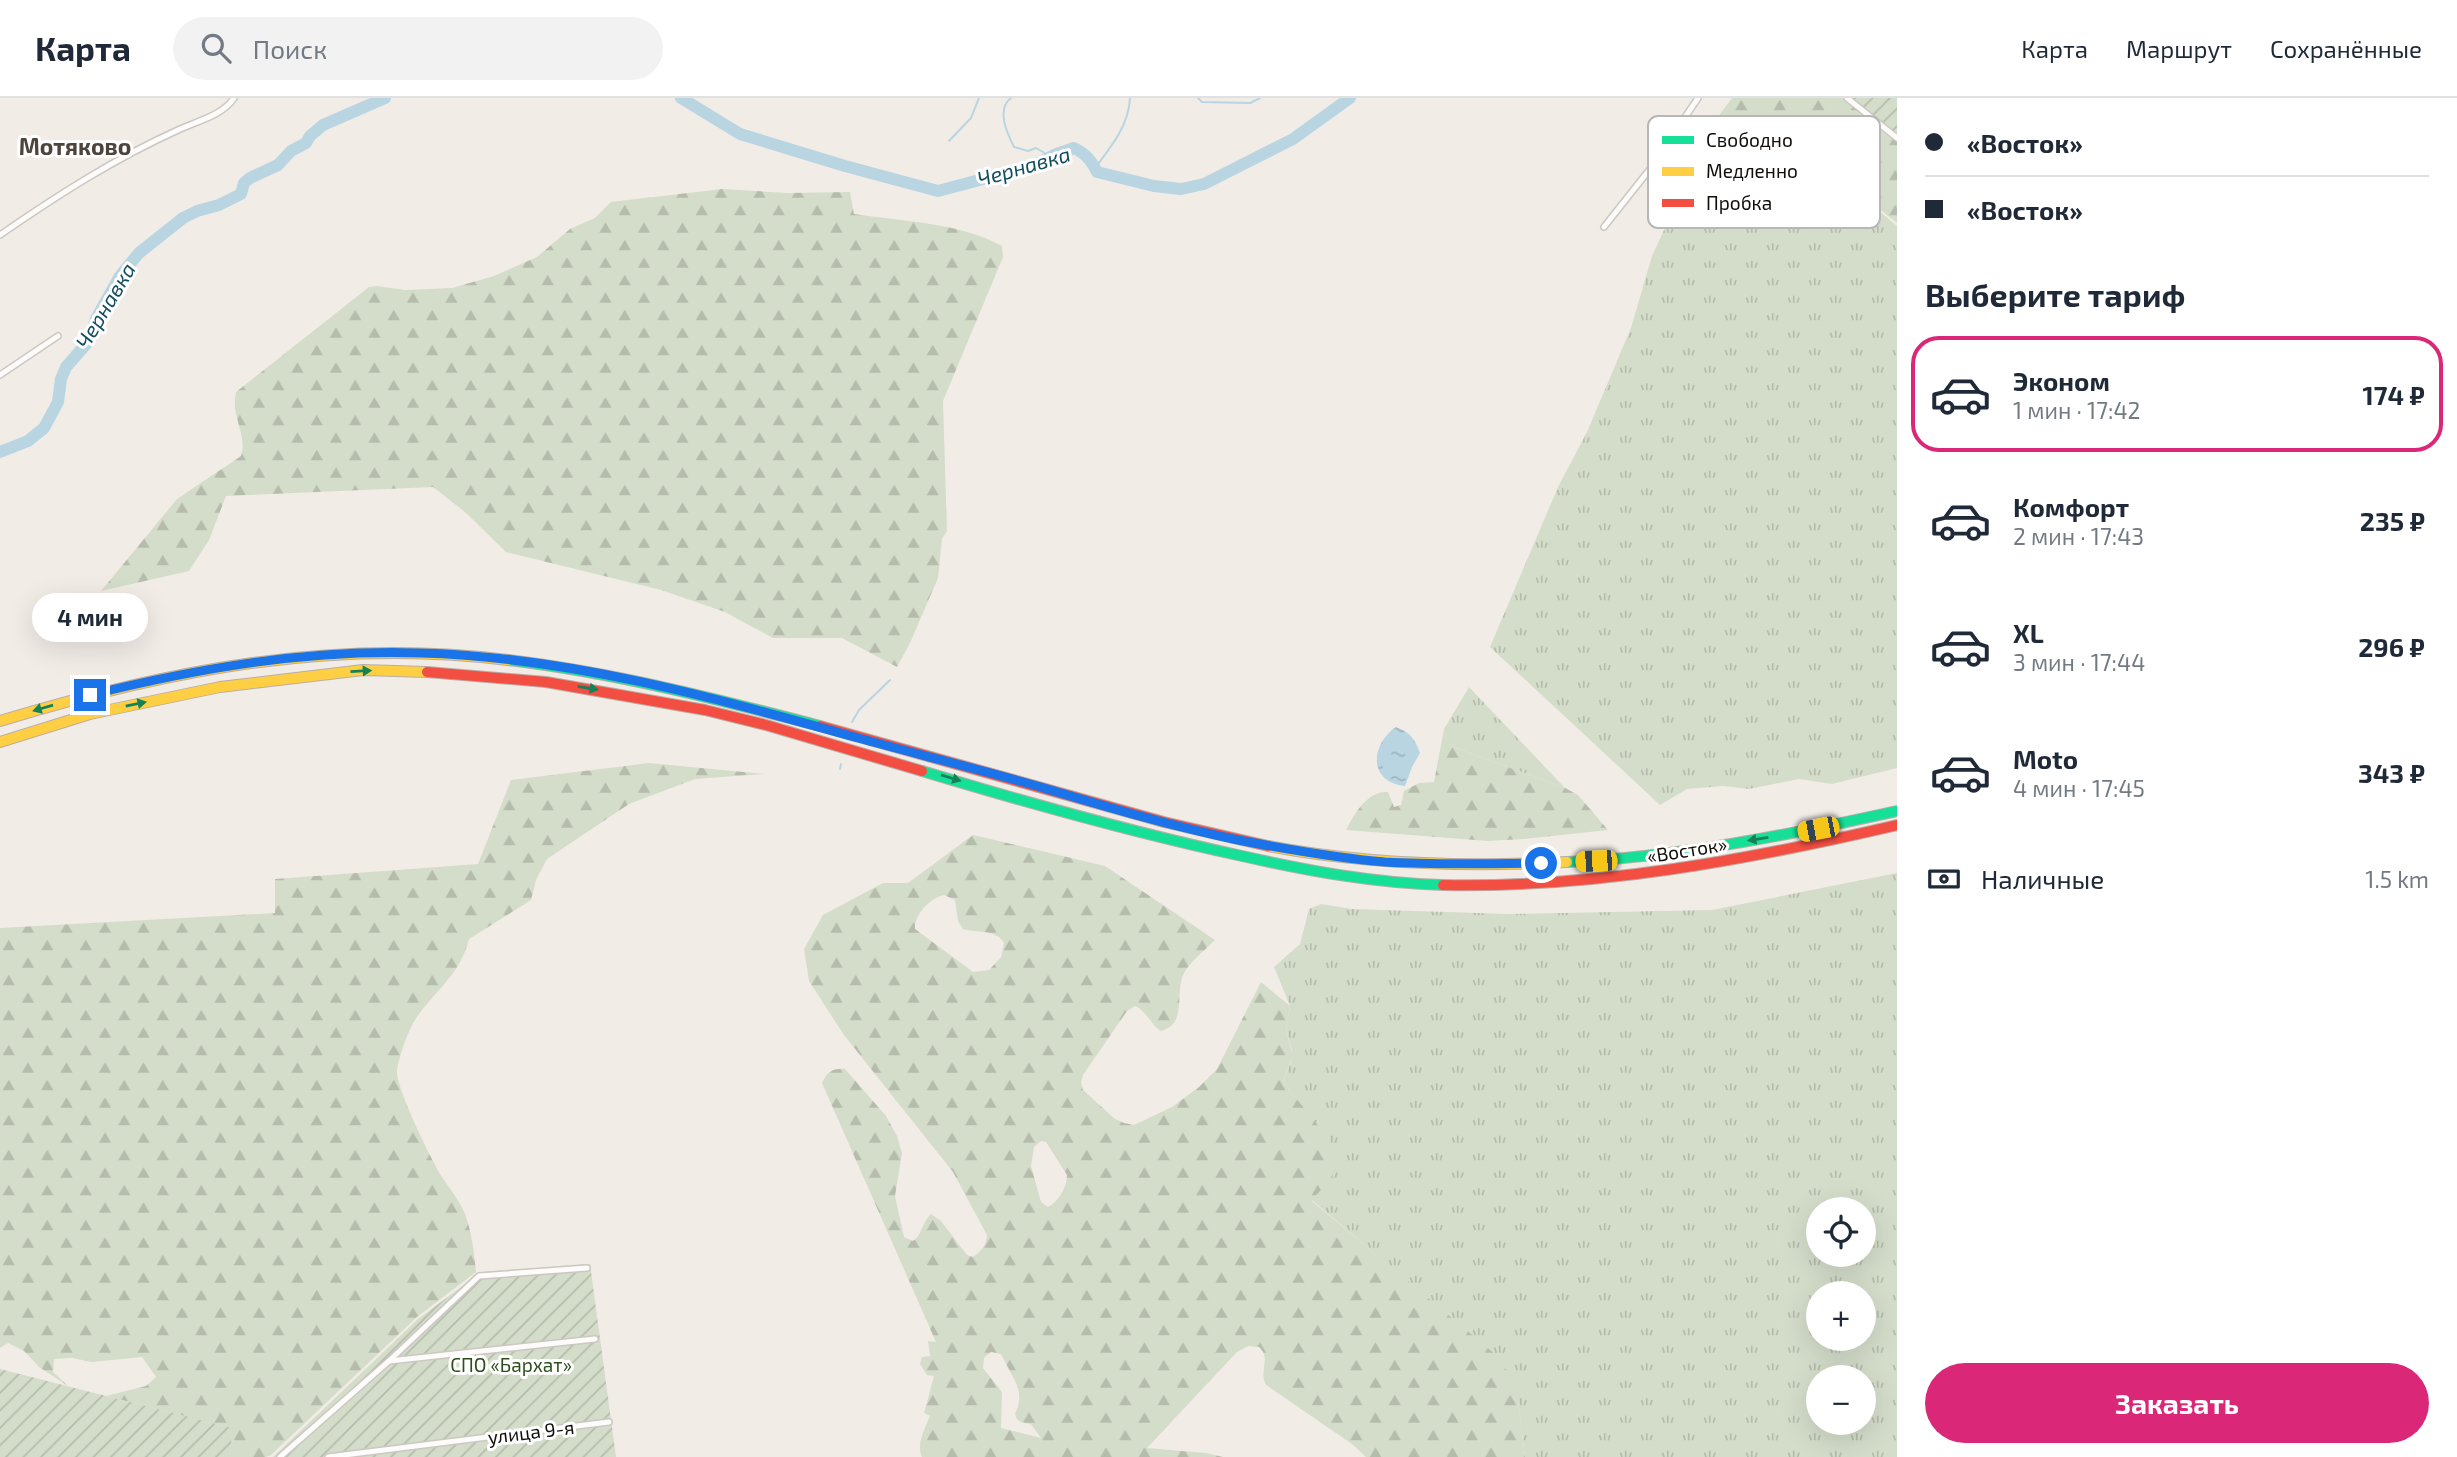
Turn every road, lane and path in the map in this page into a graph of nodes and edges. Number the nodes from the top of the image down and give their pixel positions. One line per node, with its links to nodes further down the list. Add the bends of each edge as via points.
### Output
1 (234, 98): 10 (street, via 210,117 91,174)
2 (1698, 98): 4 (street)
3 (1847, 98): 5 (street)
4 (1686, 116)
5 (1870, 116)
6 (1880, 124): 7 (street)
7 (1897, 138)
8 (1648, 172): 9 (street)
9 (1604, 228)
10 (0, 235)
11 (58, 336): 12 (street)
12 (0, 374)
13 (0, 721): 15 (highway, «Восток», one-way to 13, via 1708,848 1596,861 1383,862 1238,840 1149,820 659,686 488,657 422,653 353,653 218,667 90,695)
14 (0, 742): 16 (highway, «Восток», one-way to 16, via 90,714 220,687 362,670 424,672 546,682 705,710 1137,832 1350,878 1484,885 1649,874)
15 (1897, 811)
16 (1897, 825)
17 (587, 1268): 19 (street, via 479,1276)
18 (595, 1339): 19 (street)
19 (388, 1361): 21 (street)
20 (608, 1422): 22 (street, улица 9-я)
21 (280, 1457)
22 (328, 1457)

